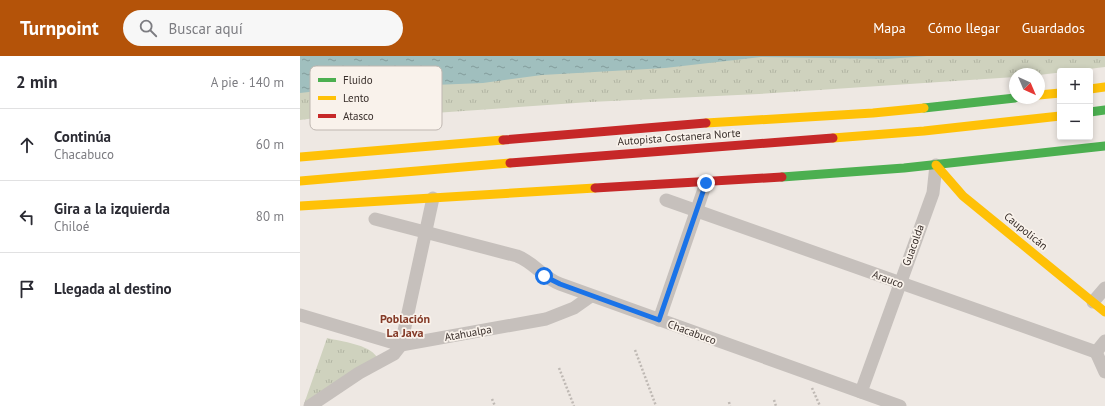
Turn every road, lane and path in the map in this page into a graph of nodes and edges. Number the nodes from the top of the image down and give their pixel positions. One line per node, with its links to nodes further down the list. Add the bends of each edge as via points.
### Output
1 (1105, 87): 2 (main road)
2 (1093, 89)
3 (1057, 93): 4 (main road)
4 (1045, 95)
5 (1009, 99): 10 (main road, Autopista Costanera Norte, via 873,113 672,126)
6 (1105, 110): 7 (main road)
7 (1093, 112)
8 (1057, 116): 12 (main road, Autopista Costanera Norte, via 901,133)
9 (1105, 146): 11 (main road)
10 (300, 157)
11 (936, 165): 13 (main road); 20 (street, Guacolda, via 933,193); 23 (main road, Caupolicán, via 963,196)
12 (300, 181)
13 (706, 183): 14 (main road); 17 (street)
14 (433, 198): 16 (main road); 19 (street)
15 (666, 200): 17 (street, Arauco)
16 (300, 206)
17 (697, 210): 20 (street, Arauco); 26 (street)
18 (375, 219): 19 (street, Chacabuco)
19 (425, 233): 22 (street, Chacabuco, via 522,258 549,279); 28 (street)
20 (899, 283): 30 (street, Arauco); 33 (street, Guacolda)
21 (1105, 288): 23 (street)
22 (592, 296): 26 (street, Chacabuco); 28 (street, Atahualpa, via 574,308 546,319)
23 (1093, 302): 24 (main road, Caupolicán)
24 (1105, 312)
25 (300, 315): 28 (street)
26 (659, 320): 33 (street, Chacabuco)
27 (1105, 341): 30 (street)
28 (401, 345): 37 (street, via 394,354)
29 (635, 350): 40 (path)
30 (1096, 352): 32 (street)
31 (559, 368): 39 (path)
32 (1105, 372)
33 (861, 392): 43 (street, Chacabuco)
34 (492, 399): 38 (path)
35 (774, 400): 42 (path)
36 (728, 402): 41 (path)
37 (310, 406)
38 (495, 406)
39 (574, 406)
40 (656, 406)
41 (730, 406)
42 (776, 406)
43 (900, 406)

